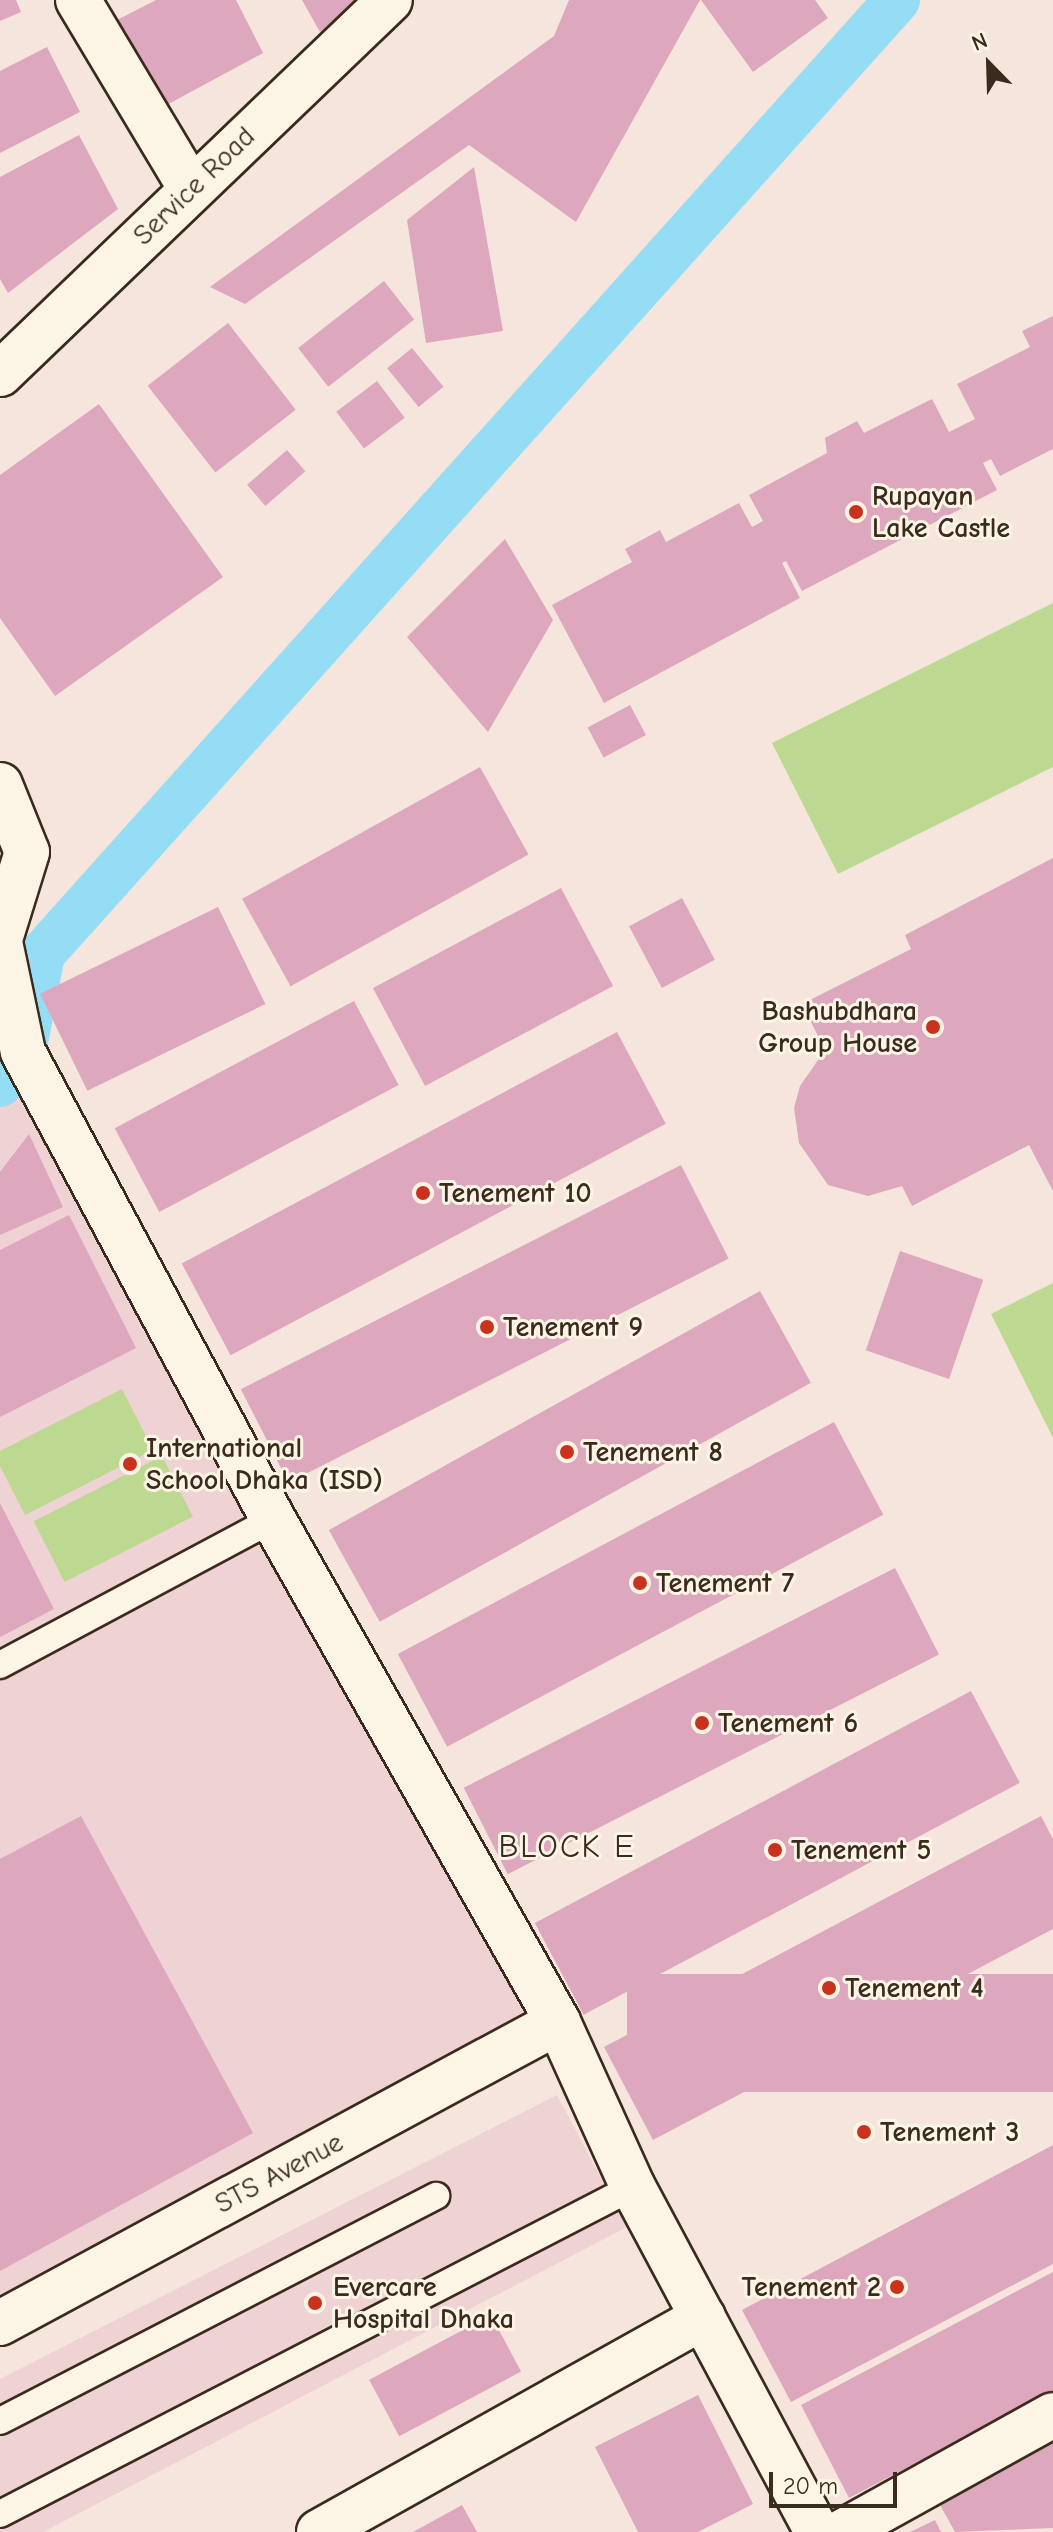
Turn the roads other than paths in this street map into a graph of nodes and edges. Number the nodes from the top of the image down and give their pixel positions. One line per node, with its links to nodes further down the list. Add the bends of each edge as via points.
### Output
1 (78, 0): 3 (street)
2 (390, 0): 3 (street, Service Road)
3 (191, 189): 4 (street, Service Road)
4 (0, 374)
5 (0, 785): 6 (street, via 27,852)
6 (0, 941): 7 (street, via 23,1052)
7 (273, 1519): 8 (lane); 9 (street)
8 (0, 1665)
9 (558, 2022): 10 (street); 13 (street, STS Avenue)
10 (633, 2187): 12 (street); 16 (lane)
11 (436, 2196): 15 (lane)
12 (703, 2317): 17 (street); 18 (street)
13 (0, 2323)
14 (1053, 2415): 19 (street)
15 (0, 2421)
16 (0, 2514)
17 (319, 2532)
18 (817, 2532)
19 (842, 2532)

